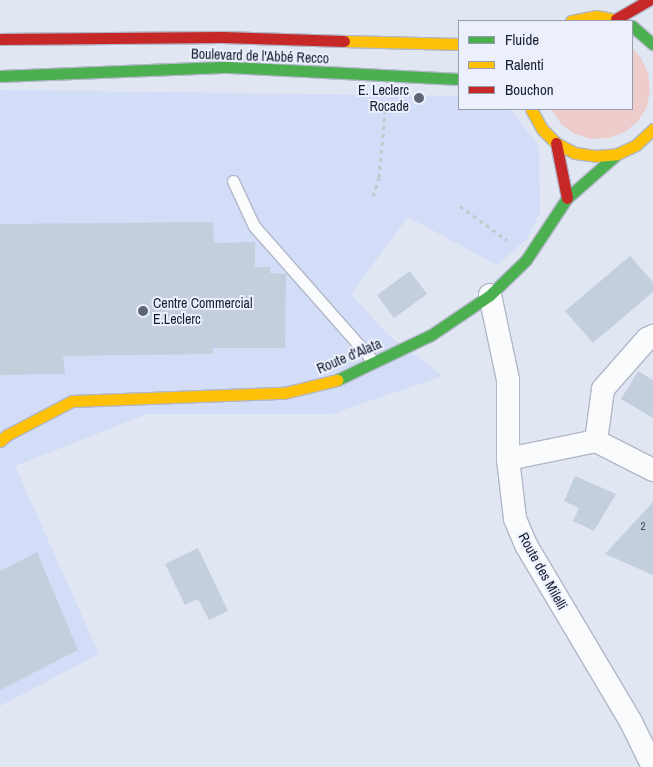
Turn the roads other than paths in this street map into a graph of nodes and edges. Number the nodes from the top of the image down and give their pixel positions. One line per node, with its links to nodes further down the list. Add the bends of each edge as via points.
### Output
1 (649, 0): 3 (main road)
2 (576, 20): 3 (main road, via 596,16)
3 (619, 20)
4 (633, 27): 7 (main road)
5 (653, 27): 7 (main road)
6 (0, 39): 8 (main road, Boulevard de l'Abbé Recco, via 222,37)
7 (652, 42)
8 (458, 44)
9 (0, 76): 10 (main road, Boulevard de l'Abbé Recco, via 228,68)
10 (458, 79)
11 (532, 110): 13 (main road, via 542,129)
12 (653, 129): 14 (main road, via 636,145)
13 (556, 143): 14 (main road, via 575,153); 16 (main road)
14 (617, 154): 16 (main road, Route d'Alata)
15 (233, 181): 19 (lane, via 254,226)
16 (567, 198): 17 (main road, Route d'Alata, via 526,260)
17 (490, 295): 19 (main road, Route d'Alata, via 431,335); 22 (street, Route des Milelli, via 508,380)
18 (653, 336): 21 (street, via 603,389)
19 (374, 362): 20 (main road, Route d'Alata, via 332,382 284,393 72,402)
20 (0, 441)
21 (596, 441): 22 (street); 23 (street)
22 (508, 458): 24 (street, Route des Milelli, via 515,519 526,545 631,722)
23 (653, 470)
24 (652, 767)

